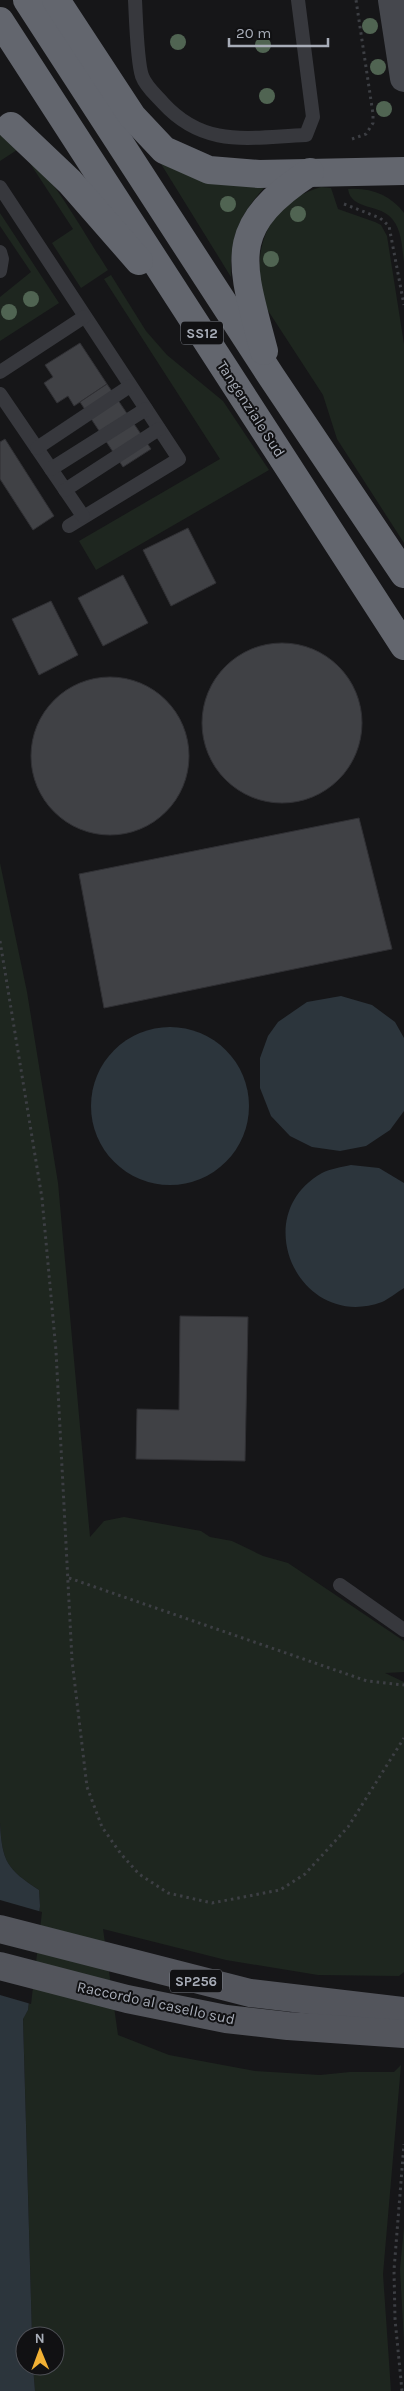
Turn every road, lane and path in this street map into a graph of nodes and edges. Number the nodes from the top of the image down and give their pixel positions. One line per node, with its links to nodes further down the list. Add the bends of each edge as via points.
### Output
1 (27, 0): 21 (highway, SS12)
2 (56, 0): 12 (highway, via 132,116 164,150 209,170 259,174)
3 (135, 0): 4 (lane, via 142,76 149,88 175,116 200,132 233,138 306,135 313,117)
4 (298, 0)
5 (356, 0): 10 (path, via 373,123 366,134)
6 (392, 0): 8 (street)
7 (0, 21): 19 (highway, Tangenziale Sud / SS12)
8 (404, 78)
9 (6, 123): 19 (highway, via 70,182)
10 (349, 139)
11 (404, 171): 12 (highway)
12 (310, 172): 21 (highway, via 274,197 258,217 247,240 248,292)
13 (0, 187): 18 (lane)
14 (340, 197): 17 (path, via 342,203 380,218 389,226)
15 (0, 252): 16 (lane)
16 (0, 272)
17 (404, 306)
18 (84, 317): 20 (lane); 22 (lane)
19 (206, 339): 32 (highway, Tangenziale Sud / SS12)
20 (0, 372)
21 (271, 376): 31 (highway, SS12)
22 (130, 386): 24 (lane); 26 (lane)
23 (0, 394): 26 (lane)
24 (146, 409): 25 (lane); 27 (lane)
25 (159, 430): 28 (lane); 29 (lane, via 179,459)
26 (37, 448): 27 (lane)
27 (51, 469): 28 (lane)
28 (65, 490): 29 (lane)
29 (83, 516): 30 (lane)
30 (69, 526)
31 (404, 574)
32 (404, 646)
33 (0, 941): 34 (path, via 42,1198 56,1351 62,1501)
34 (69, 1578): 37 (path, via 367,1680); 38 (path, via 72,1660 87,1787 102,1827 121,1854 139,1874 168,1893 212,1903 280,1890 305,1874 348,1828)
35 (340, 1584): 36 (lane)
36 (404, 1630)
37 (404, 1685)
38 (404, 1738)
39 (0, 1929): 41 (main road, Raccordo al casello sud / SP256, via 250,1993)
40 (0, 1966): 41 (main road, Raccordo al casello sud / SP256, via 127,2000 226,2019)
41 (400, 2023)
42 (404, 2144): 43 (path, via 394,2270)
43 (402, 2391)

